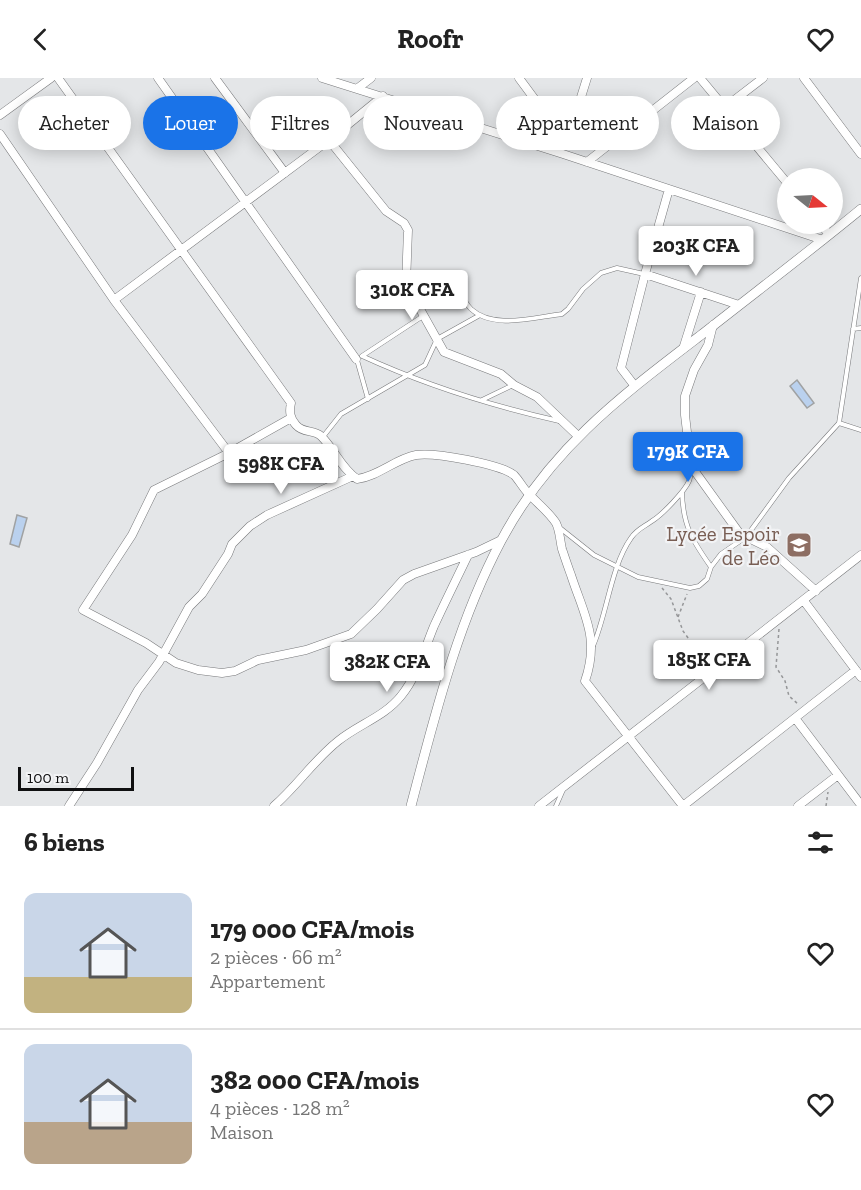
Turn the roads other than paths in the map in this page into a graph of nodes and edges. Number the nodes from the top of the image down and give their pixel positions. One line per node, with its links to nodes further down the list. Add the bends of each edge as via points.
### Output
1 (51, 78): 20 (street)
2 (58, 78): 38 (street)
3 (158, 78): 34 (street)
4 (215, 78): 32 (street)
5 (322, 78): 13 (street)
6 (371, 78): 13 (street)
7 (519, 78): 15 (street)
8 (586, 78): 16 (street)
9 (694, 78): 30 (street)
10 (700, 78): 17 (street)
11 (763, 78): 18 (street)
12 (804, 78): 28 (street)
13 (358, 88): 14 (street)
14 (383, 96)
15 (532, 96)
16 (581, 96)
17 (714, 96)
18 (740, 96)
19 (363, 112): 21 (street)
20 (0, 115)
21 (351, 122)
22 (484, 129): 29 (street)
23 (0, 134): 43 (street)
24 (316, 150): 32 (street)
25 (337, 150): 45 (street, via 386,211 405,223 406,284)
26 (564, 150): 29 (street)
27 (759, 150): 31 (street)
28 (861, 153)
29 (563, 154): 30 (street)
30 (588, 162): 33 (street)
31 (777, 171)
32 (285, 173): 34 (street)
33 (669, 189): 37 (street); 39 (street)
34 (245, 203): 38 (street); 52 (street)
35 (861, 208): 37 (street)
36 (825, 234): 37 (street)
37 (826, 237): 44 (street)
38 (180, 251): 43 (street); 58 (street, via 291,403)
39 (645, 274): 42 (street); 46 (lane, via 617,268 602,273 562,314 503,321); 55 (street, via 621,368)
40 (861, 278): 49 (lane)
41 (459, 289): 46 (lane)
42 (701, 292): 44 (street); 51 (street)
43 (114, 300): 64 (street)
44 (739, 305): 47 (street)
45 (424, 315): 50 (street); 52 (lane)
46 (480, 315): 50 (lane)
47 (713, 325): 51 (street); 65 (street, via 685,396)
48 (861, 328): 49 (lane)
49 (853, 330): 60 (lane)
50 (437, 339): 53 (lane, via 425,365); 54 (street, via 444,352 501,374)
51 (683, 349): 55 (street)
52 (359, 357): 53 (lane); 56 (lane)
53 (406, 375): 56 (lane); 57 (lane)
54 (514, 385): 57 (lane); 59 (street, via 537,397)
55 (634, 385): 62 (street)
56 (368, 399): 63 (lane, via 341,414)
57 (482, 400): 59 (lane)
58 (291, 418): 63 (street, via 304,432 315,432); 64 (street)
59 (563, 422): 62 (street)
60 (838, 423): 61 (lane); 70 (lane, via 789,478)
61 (861, 430)
62 (578, 436): 68 (street)
63 (322, 438): 66 (street)
64 (229, 453): 79 (street, via 154,490 132,535 83,610)
65 (691, 466): 67 (lane, via 689,481); 70 (street)
66 (353, 477): 68 (street, via 365,478 412,456 432,454 508,472); 79 (street, via 250,526 232,544 202,594 189,607)
67 (682, 492): 74 (lane, via 653,521 641,526 630,539); 75 (lane, via 683,515 693,542)
68 (529, 495): 69 (street, via 547,510); 71 (street)
69 (557, 526): 74 (lane, via 594,555); 78 (street, via 590,628)
70 (746, 537): 75 (lane, via 721,554); 76 (street, via 767,547)
71 (501, 540): 72 (street); 88 (street, via 456,643)
72 (468, 555): 79 (street, via 403,580 351,634 306,650 276,655 222,673 176,663); 87 (street, via 418,670 403,694 324,753)
73 (861, 555): 76 (street)
74 (618, 567): 75 (lane, via 638,577 690,588 707,579); 78 (lane)
75 (711, 567)
76 (816, 591): 77 (street)
77 (804, 601): 80 (street); 82 (street)
78 (592, 647): 82 (street, via 585,681)
79 (164, 654): 86 (street)
80 (858, 674): 81 (street)
81 (795, 718): 82 (street, via 683,806); 83 (street)
82 (629, 738): 84 (street)
83 (838, 775): 85 (street); 91 (street)
84 (565, 787): 89 (street); 90 (lane)
85 (861, 805)
86 (69, 806)
87 (274, 806)
88 (411, 806)
89 (539, 806)
90 (556, 806)
91 (798, 806)

